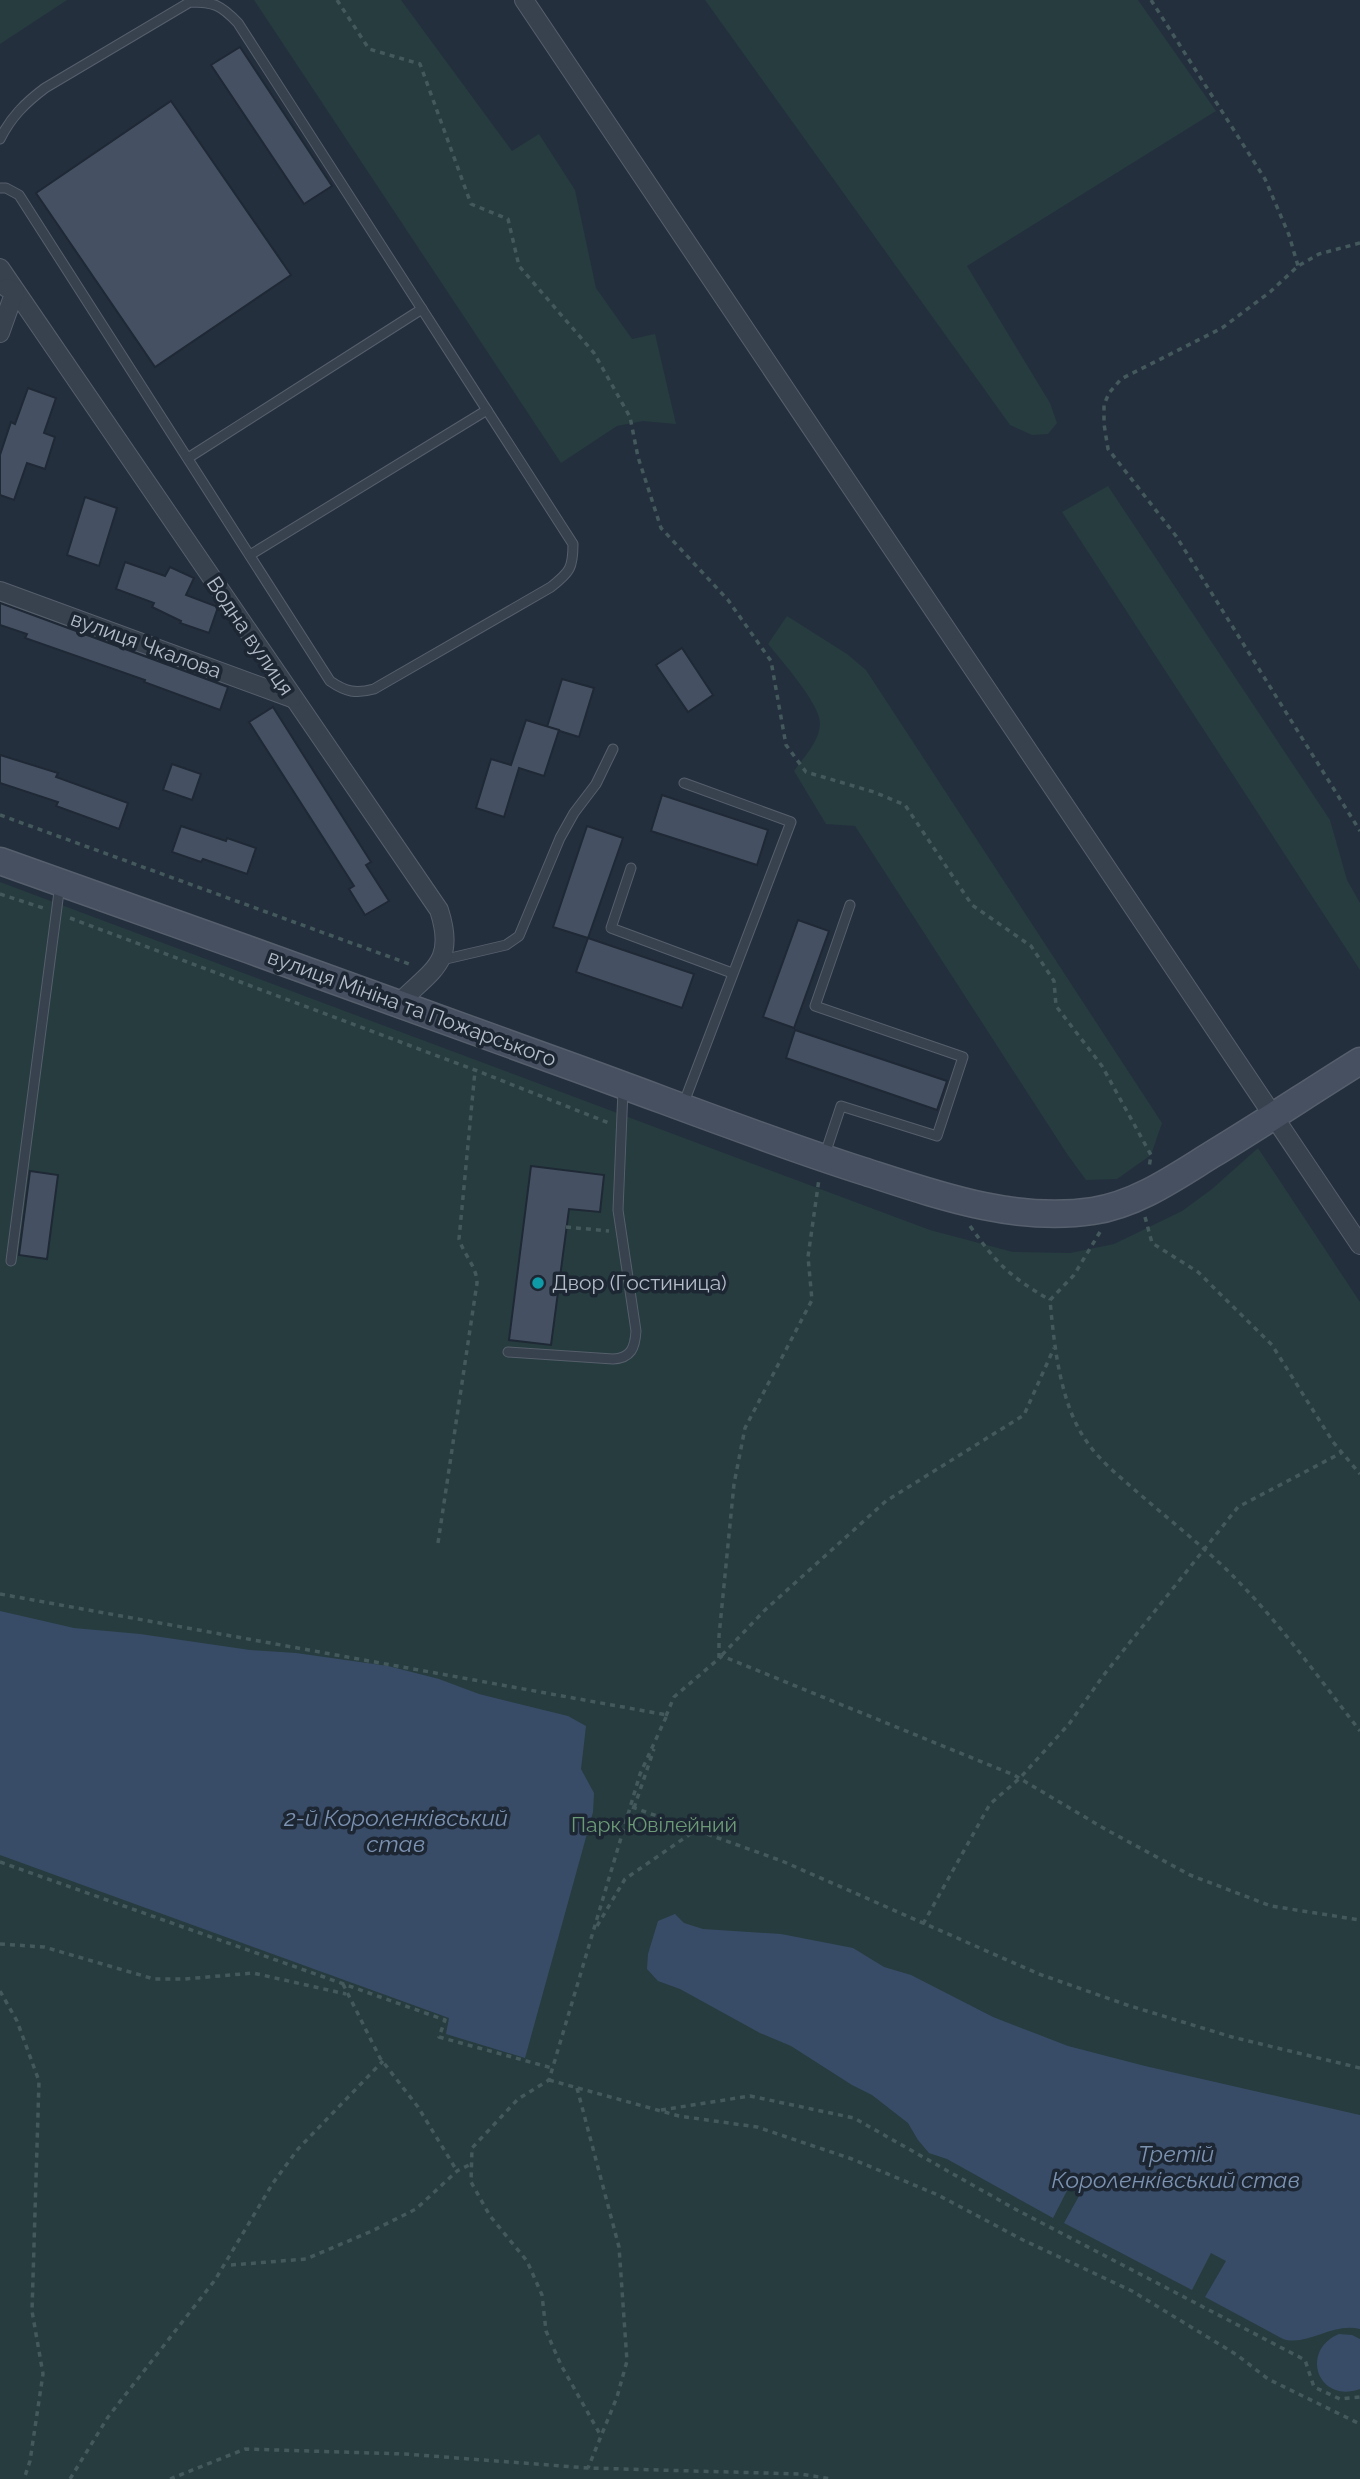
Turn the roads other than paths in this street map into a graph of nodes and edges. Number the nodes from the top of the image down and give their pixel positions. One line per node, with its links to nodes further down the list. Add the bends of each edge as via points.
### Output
1 (524, 0): 25 (street)
2 (0, 139): 6 (lane, via 25,103 45,88 190,2 209,2 225,9 238,23)
3 (0, 188): 9 (lane, via 19,195)
4 (0, 268): 5 (street, Водна вулиця)
5 (8, 288): 7 (street); 12 (street, Водна вулиця)
6 (422, 309): 8 (lane); 9 (lane)
7 (0, 333)
8 (487, 410): 10 (lane); 10 (lane, via 573,544 573,562 566,575 551,586 360,693 344,691 331,681)
9 (188, 458): 10 (lane)
10 (250, 555)
11 (0, 591): 12 (street, вулиця Чкалова)
12 (292, 698): 19 (street, Водна вулиця, via 439,910 446,943)
13 (613, 748): 19 (lane, via 596,785 560,838 519,936)
14 (684, 783): 20 (lane, via 791,822)
15 (0, 861): 17 (street, вулиця Мініна та Пожарського)
16 (631, 868): 20 (lane, via 611,928)
17 (60, 882): 21 (street, вулиця Мініна та Пожарського); 28 (lane)
18 (850, 905): 26 (lane, via 815,1006 964,1058 937,1136 841,1106)
19 (436, 966): 21 (street)
20 (732, 973): 24 (lane)
21 (399, 1003): 23 (street, вулиця Мініна та Пожарського)
22 (1360, 1061): 25 (street, вулиця Мініна та Пожарського)
23 (623, 1085): 24 (street, вулиця Мініна та Пожарського); 29 (lane, via 620,1232 635,1345 630,1354 613,1359)
24 (682, 1107): 26 (street, вулиця Мініна та Пожарського)
25 (1273, 1116): 26 (street, вулиця Мініна та Пожарського, via 1145,1195 1086,1212 997,1208 950,1199); 27 (street)
26 (823, 1158)
27 (1360, 1245)
28 (11, 1261)
29 (508, 1352)

